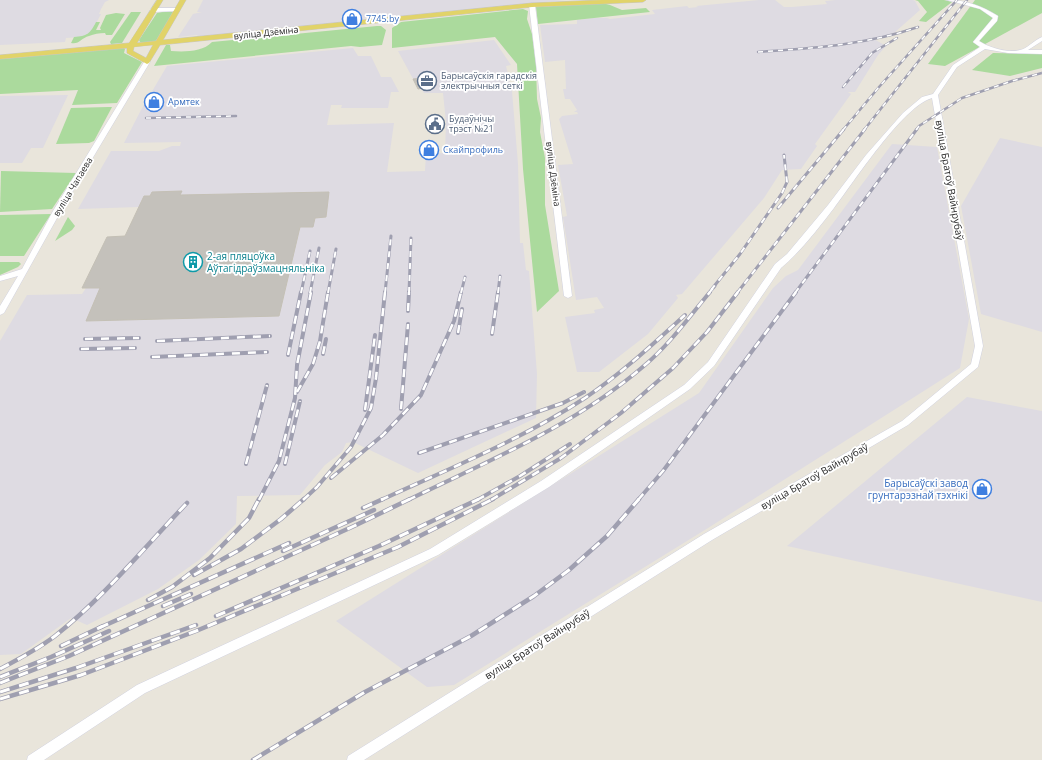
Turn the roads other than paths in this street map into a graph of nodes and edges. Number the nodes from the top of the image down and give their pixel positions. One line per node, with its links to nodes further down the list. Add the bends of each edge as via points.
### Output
1 (160, 0): 7 (main road)
2 (183, 0): 8 (main road, вуліца Чапаева)
3 (643, 0): 4 (main road, вуліца Дзёміна)
4 (570, 1): 6 (main road, вуліца Дзёміна)
5 (952, 1): 12 (street, via 982,8 996,17 976,42)
6 (532, 5): 10 (main road, вуліца Дзёміна); 20 (street, вуліца Дзёміна)
7 (153, 10): 8 (street); 11 (main road)
8 (177, 10): 10 (main road, вуліца Чапаева)
9 (1042, 39): 13 (street)
10 (158, 43): 11 (main road, вуліца Дзёміна); 16 (main road, вуліца Чапаева)
11 (132, 45): 15 (main road, вуліца Дзёміна); 16 (main road, via 129,52)
12 (984, 47): 13 (street); 17 (street, via 955,66)
13 (1023, 51): 14 (street)
14 (1042, 52)
15 (0, 57)
16 (147, 62): 18 (street, вуліца Чапаева)
17 (935, 95): 22 (street, via 924,98 905,114 868,156 831,207 790,256 778,266 712,364 687,387 545,484 434,552 141,689); 23 (street, вуліца Братоў Вайнрубаў, via 979,346 975,365 905,423 708,537)
18 (24, 271): 19 (street); 21 (street, вуліца Чапаева)
19 (0, 279)
20 (568, 296)
21 (0, 313)
22 (33, 760)
23 (353, 760)

